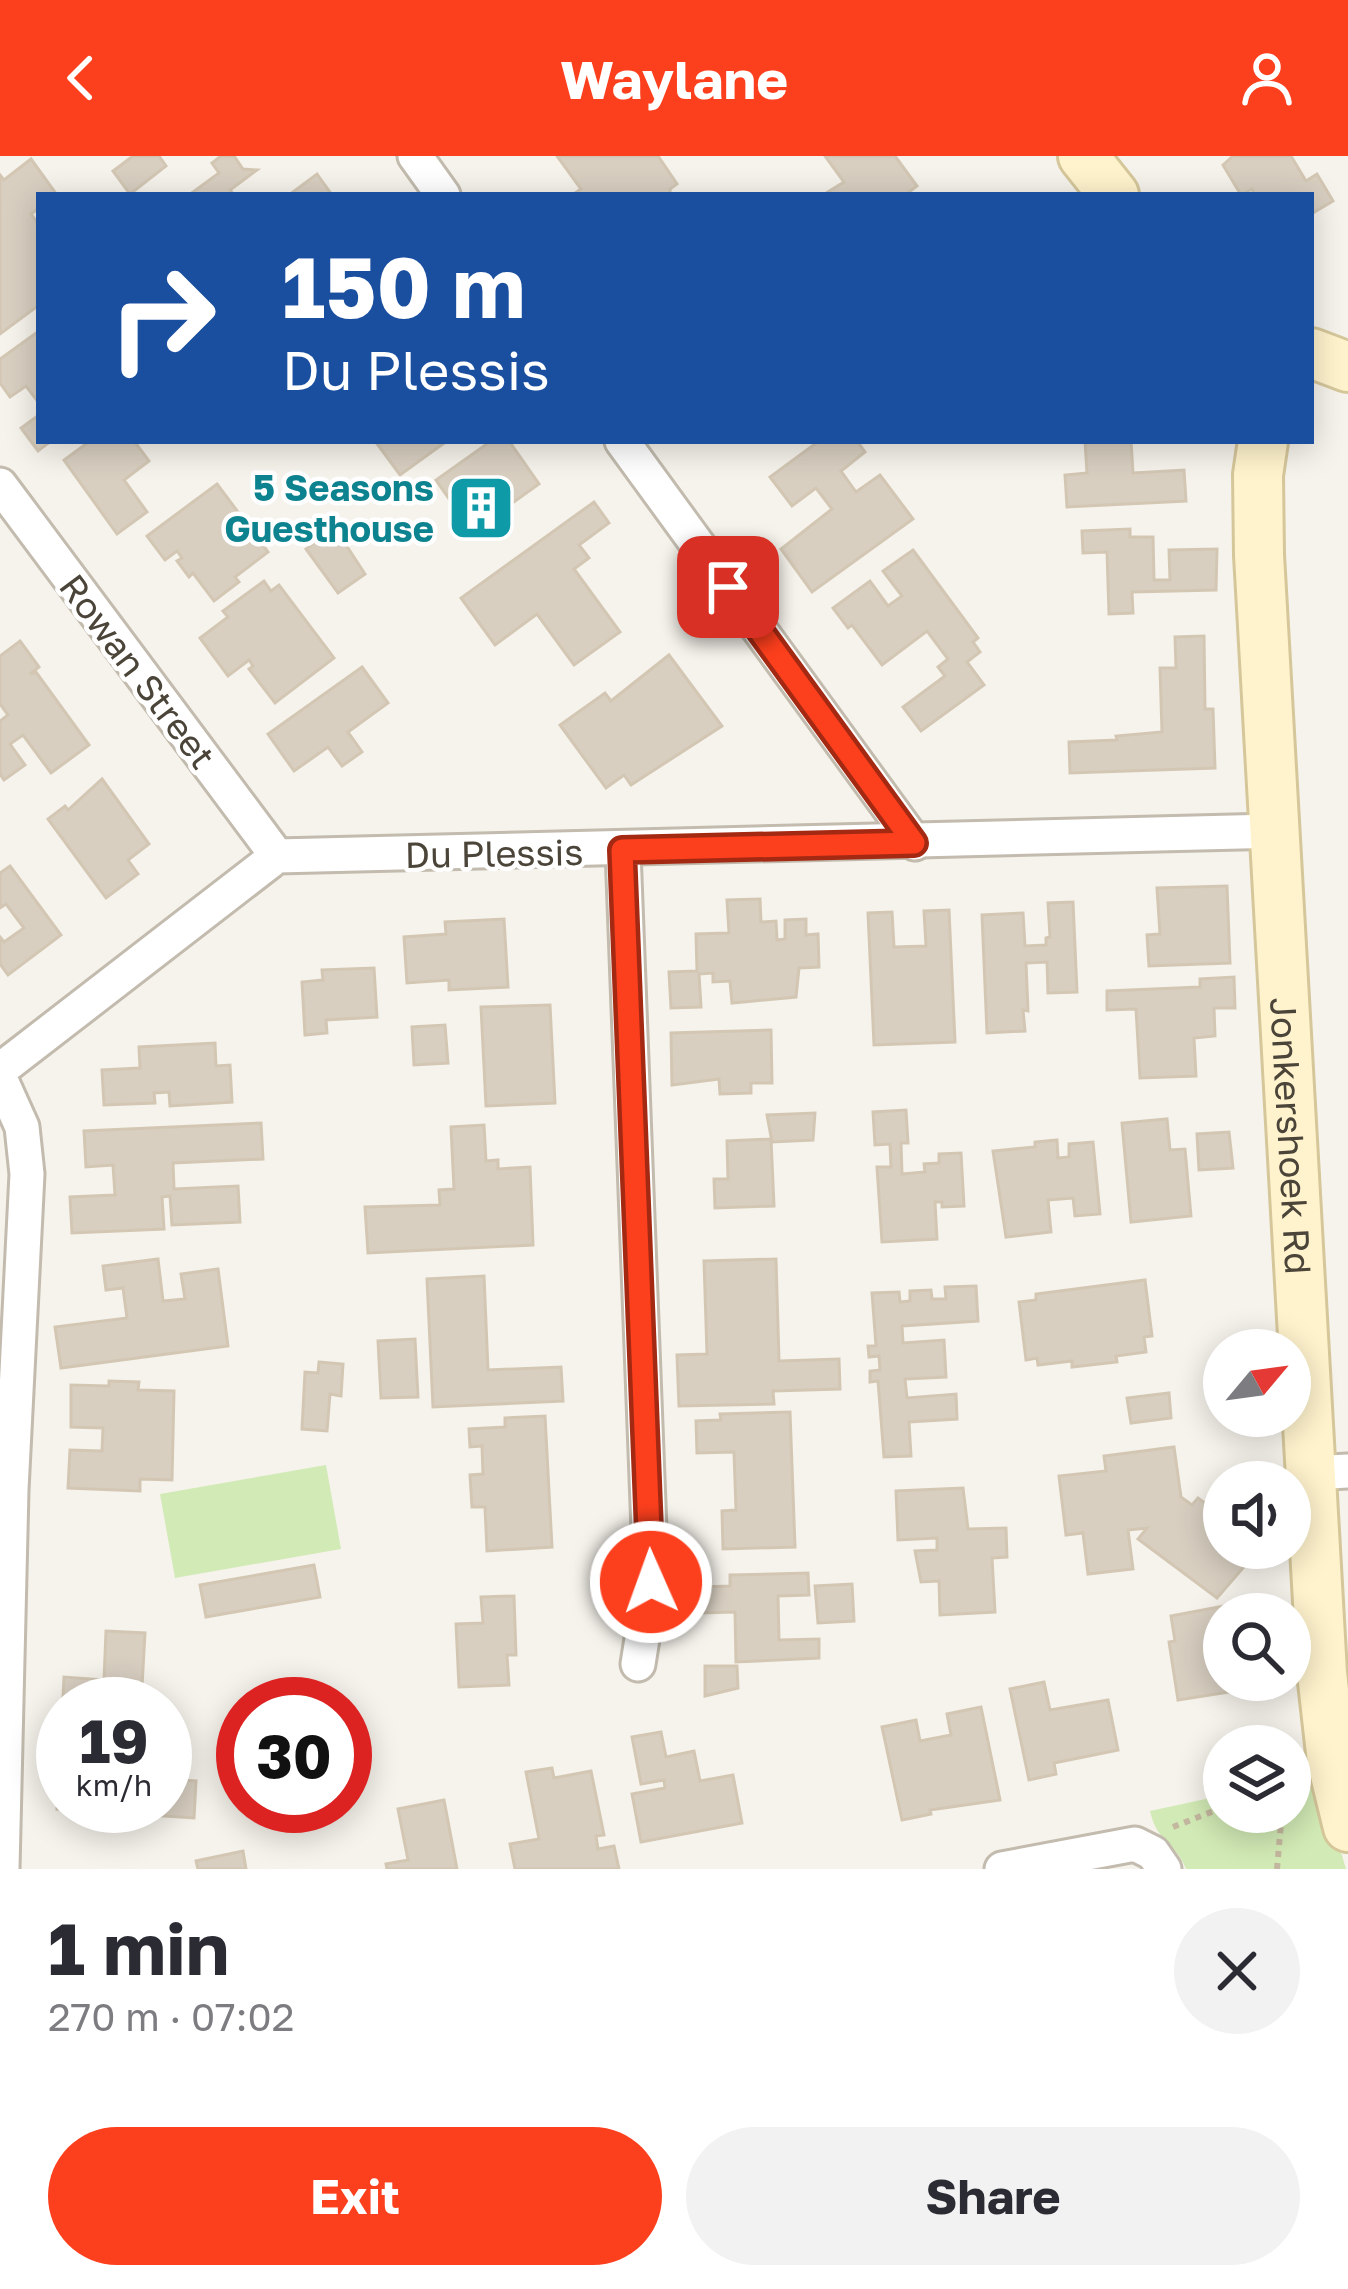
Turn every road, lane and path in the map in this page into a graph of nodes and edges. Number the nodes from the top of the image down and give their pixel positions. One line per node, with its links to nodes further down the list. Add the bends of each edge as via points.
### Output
1 (415, 156): 3 (street)
2 (1083, 156): 4 (street)
3 (441, 192)
4 (1112, 192)
5 (1314, 354): 6 (street)
6 (1348, 367)
7 (624, 444): 11 (street)
8 (1263, 444): 10 (street, Jonkershoek Rd, via 1259,555)
9 (0, 485): 13 (street, Rowan Street)
10 (1276, 831): 11 (street, Du Plessis); 15 (street, Jonkershoek Rd)
11 (914, 843): 12 (street, Du Plessis)
12 (622, 850): 13 (street, Du Plessis); 16 (street, via 651,1582)
13 (277, 856): 14 (street)
14 (0, 1074): 21 (street, via 22,1127 27,1174)
15 (1330, 1472): 18 (street, Jonkershoek Rd, via 1326,1718)
16 (638, 1664)
17 (1203, 1816): 20 (path, via 1170,1828)
18 (1348, 1827)
19 (1280, 1833): 23 (path)
20 (1148, 1854): 22 (street)
21 (2, 1869)
22 (1002, 1869)
23 (1277, 1869)

